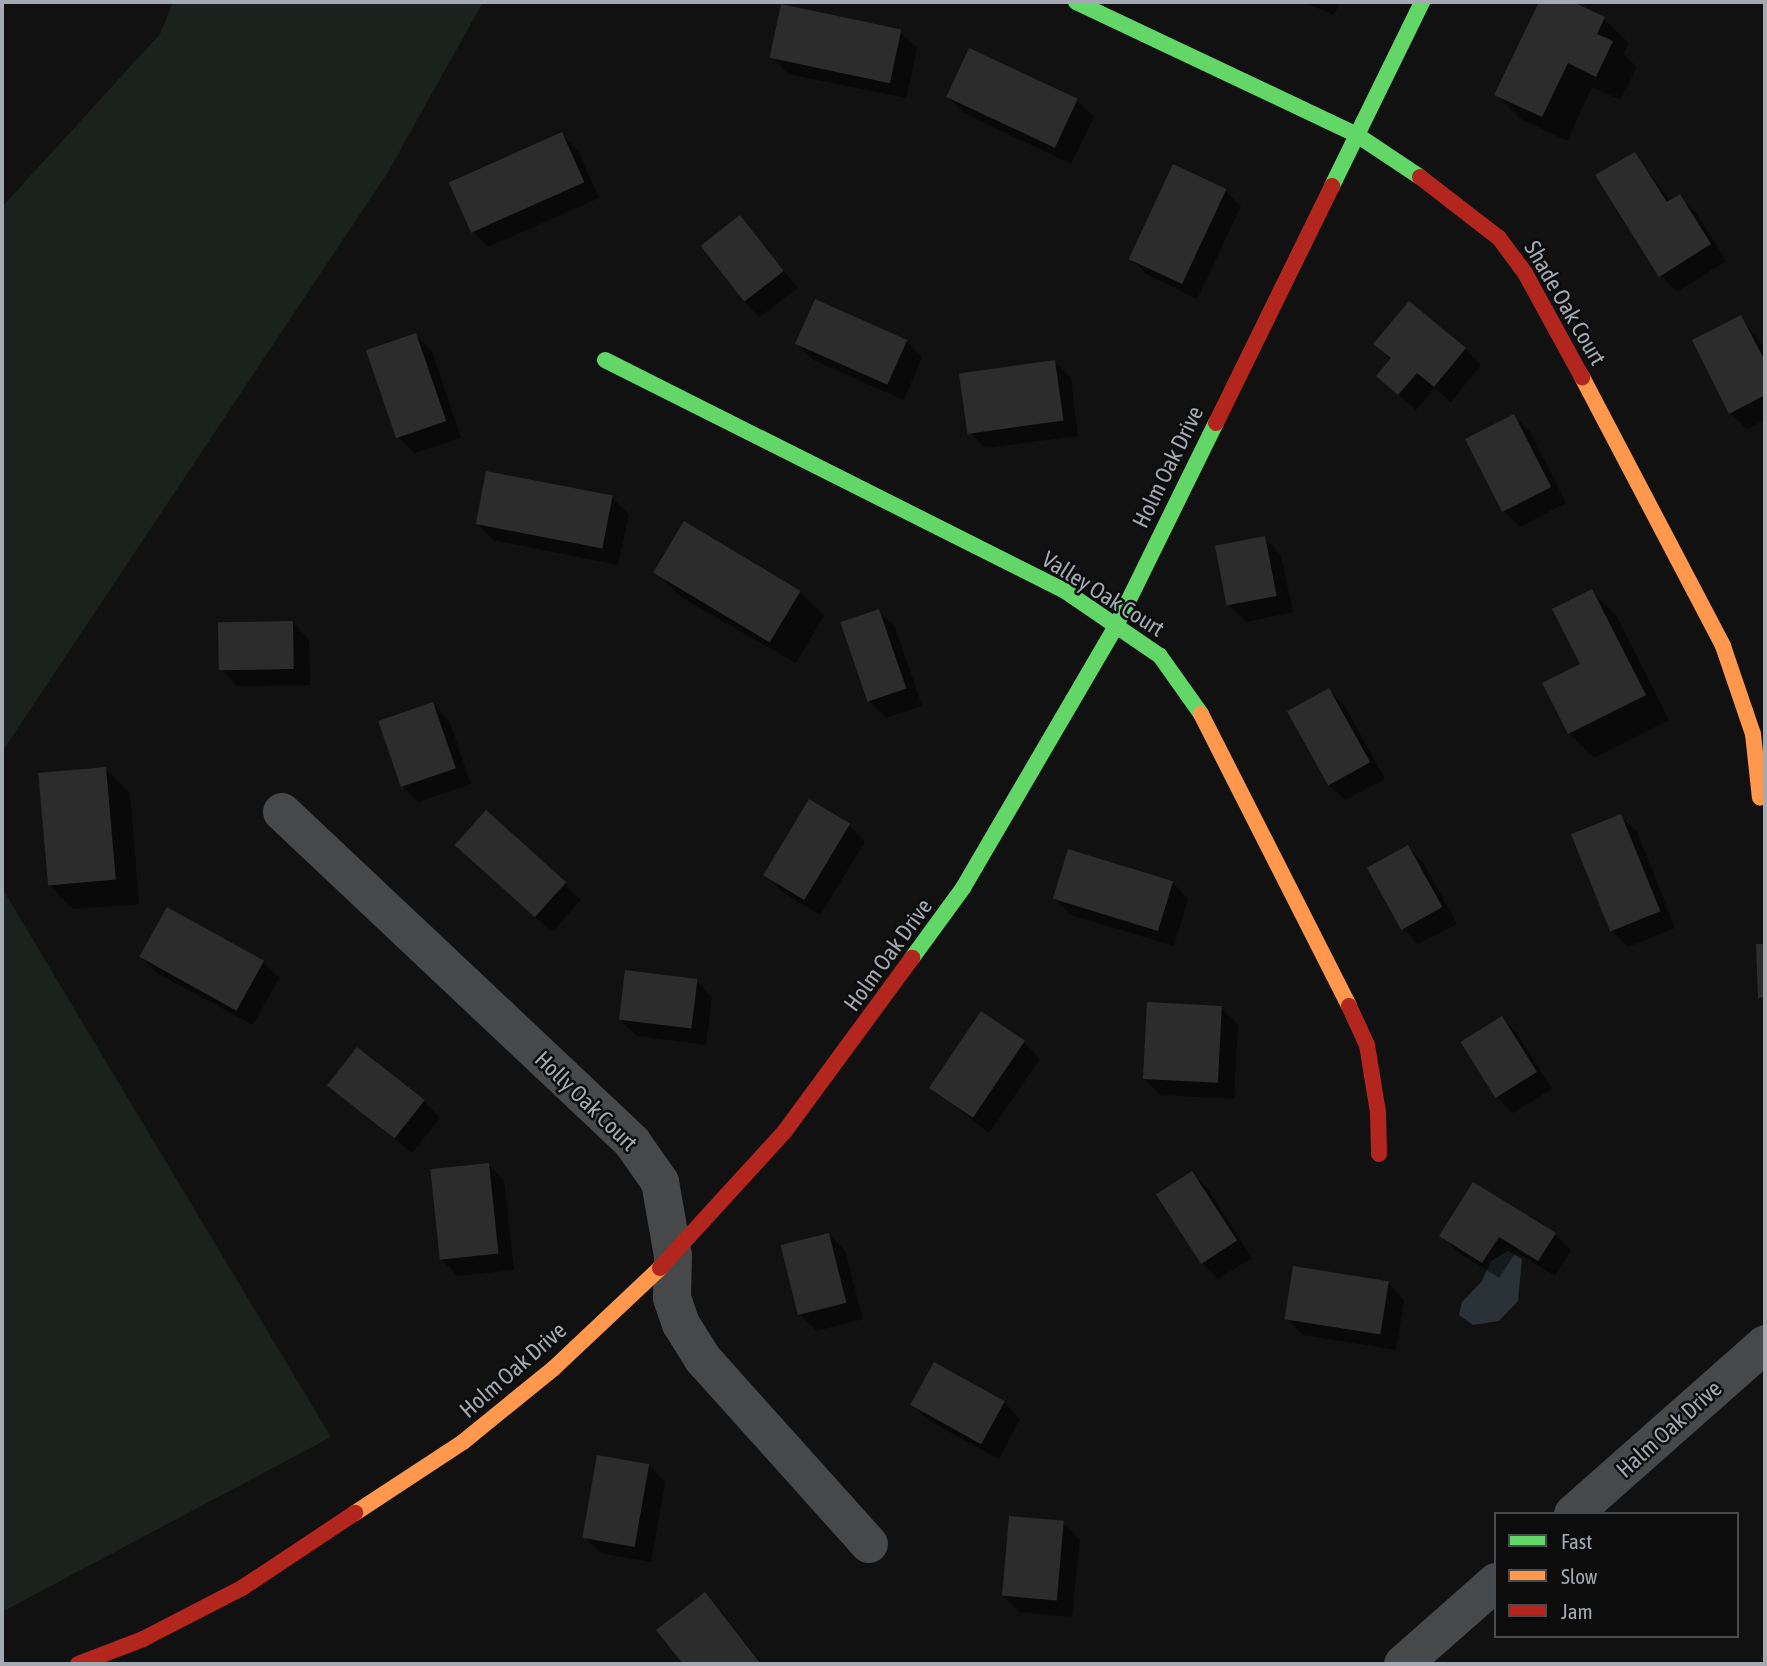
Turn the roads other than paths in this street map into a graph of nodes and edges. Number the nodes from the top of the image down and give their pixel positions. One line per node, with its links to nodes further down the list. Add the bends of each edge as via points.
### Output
1 (1076, 2): 3 (street, Shade Oak Court)
2 (1422, 2): 3 (street, Holm Oak Drive)
3 (1357, 135): 5 (street, Holm Oak Drive); 6 (street, Shade Oak Court, via 1459,204 1499,238 1525,273 1723,646 1753,734)
4 (605, 360): 5 (street, Valley Oak Court, via 1065,591)
5 (1115, 628): 8 (street, Valley Oak Court, via 1160,656 1193,698 1319,940 1367,1045 1378,1112); 9 (street, Holm Oak Drive, via 963,888 892,990 785,1131)
6 (1760, 798)
7 (282, 813): 9 (street, Holly Oak Court, via 632,1142 660,1182)
8 (1379, 1154)
9 (673, 1256): 12 (street, Holly Oak Court, via 672,1298 681,1324 702,1358); 14 (street, Holm Oak Drive, via 554,1368 463,1443 242,1588 143,1639)
10 (1765, 1344): 11 (street, Halm Oak Drive)
11 (1575, 1512)
12 (869, 1544)
13 (1494, 1584): 15 (street)
14 (78, 1664)
15 (1403, 1664)

